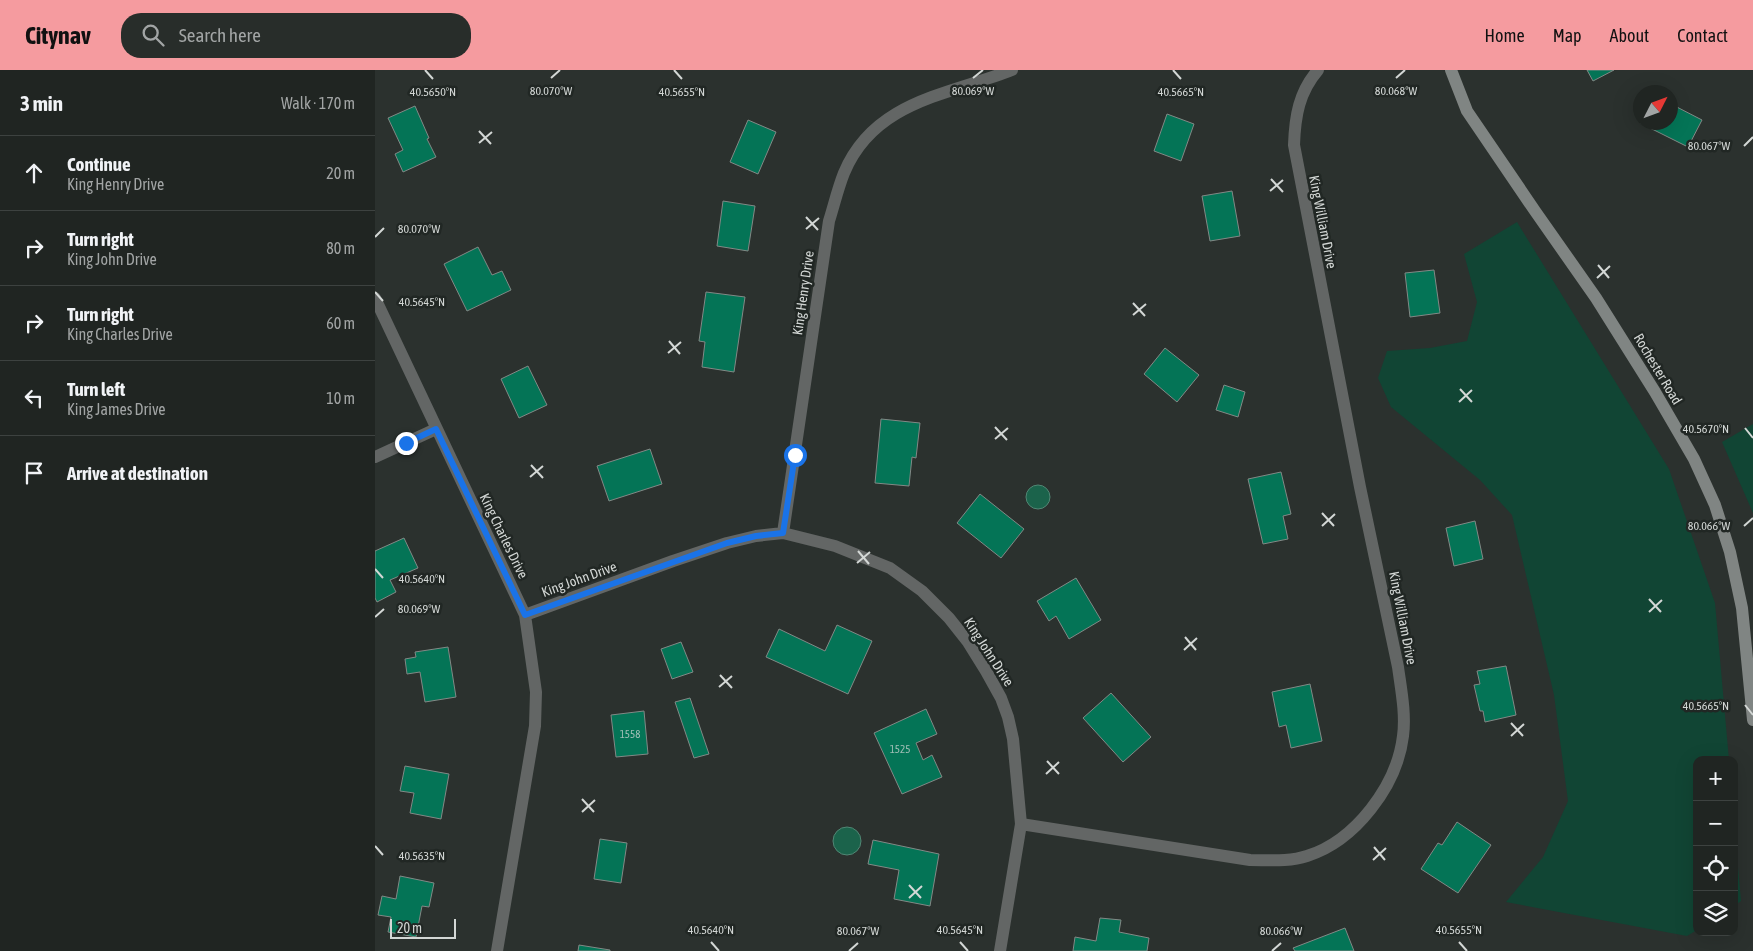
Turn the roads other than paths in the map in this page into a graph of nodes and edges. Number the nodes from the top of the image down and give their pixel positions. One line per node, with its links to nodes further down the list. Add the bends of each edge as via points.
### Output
1 (1012, 70): 7 (street, King Henry Drive, via 905,107 871,133 845,172 829,221)
2 (1319, 70): 10 (street, King William Drive, via 1308,82 1299,103 1294,145 1403,697 1403,736 1387,786 1347,835 1307,857 1285,861 1250,860)
3 (1451, 70): 9 (street, Rochester Road, via 1467,110 1596,298 1694,459 1715,505 1730,552 1740,599)
4 (375, 298): 5 (street, King Charles Drive)
5 (436, 429): 6 (street); 8 (street, King Charles Drive)
6 (375, 457)
7 (783, 533): 8 (street, King John Drive, via 727,543); 10 (street, King John Drive, via 835,546 890,568 922,591 949,618 986,671 1008,717)
8 (525, 615): 11 (street, King Charles Drive, via 536,692 535,726)
9 (1753, 720)
10 (1021, 824): 12 (street, King John Drive)
11 (497, 951)
12 (1000, 951)

